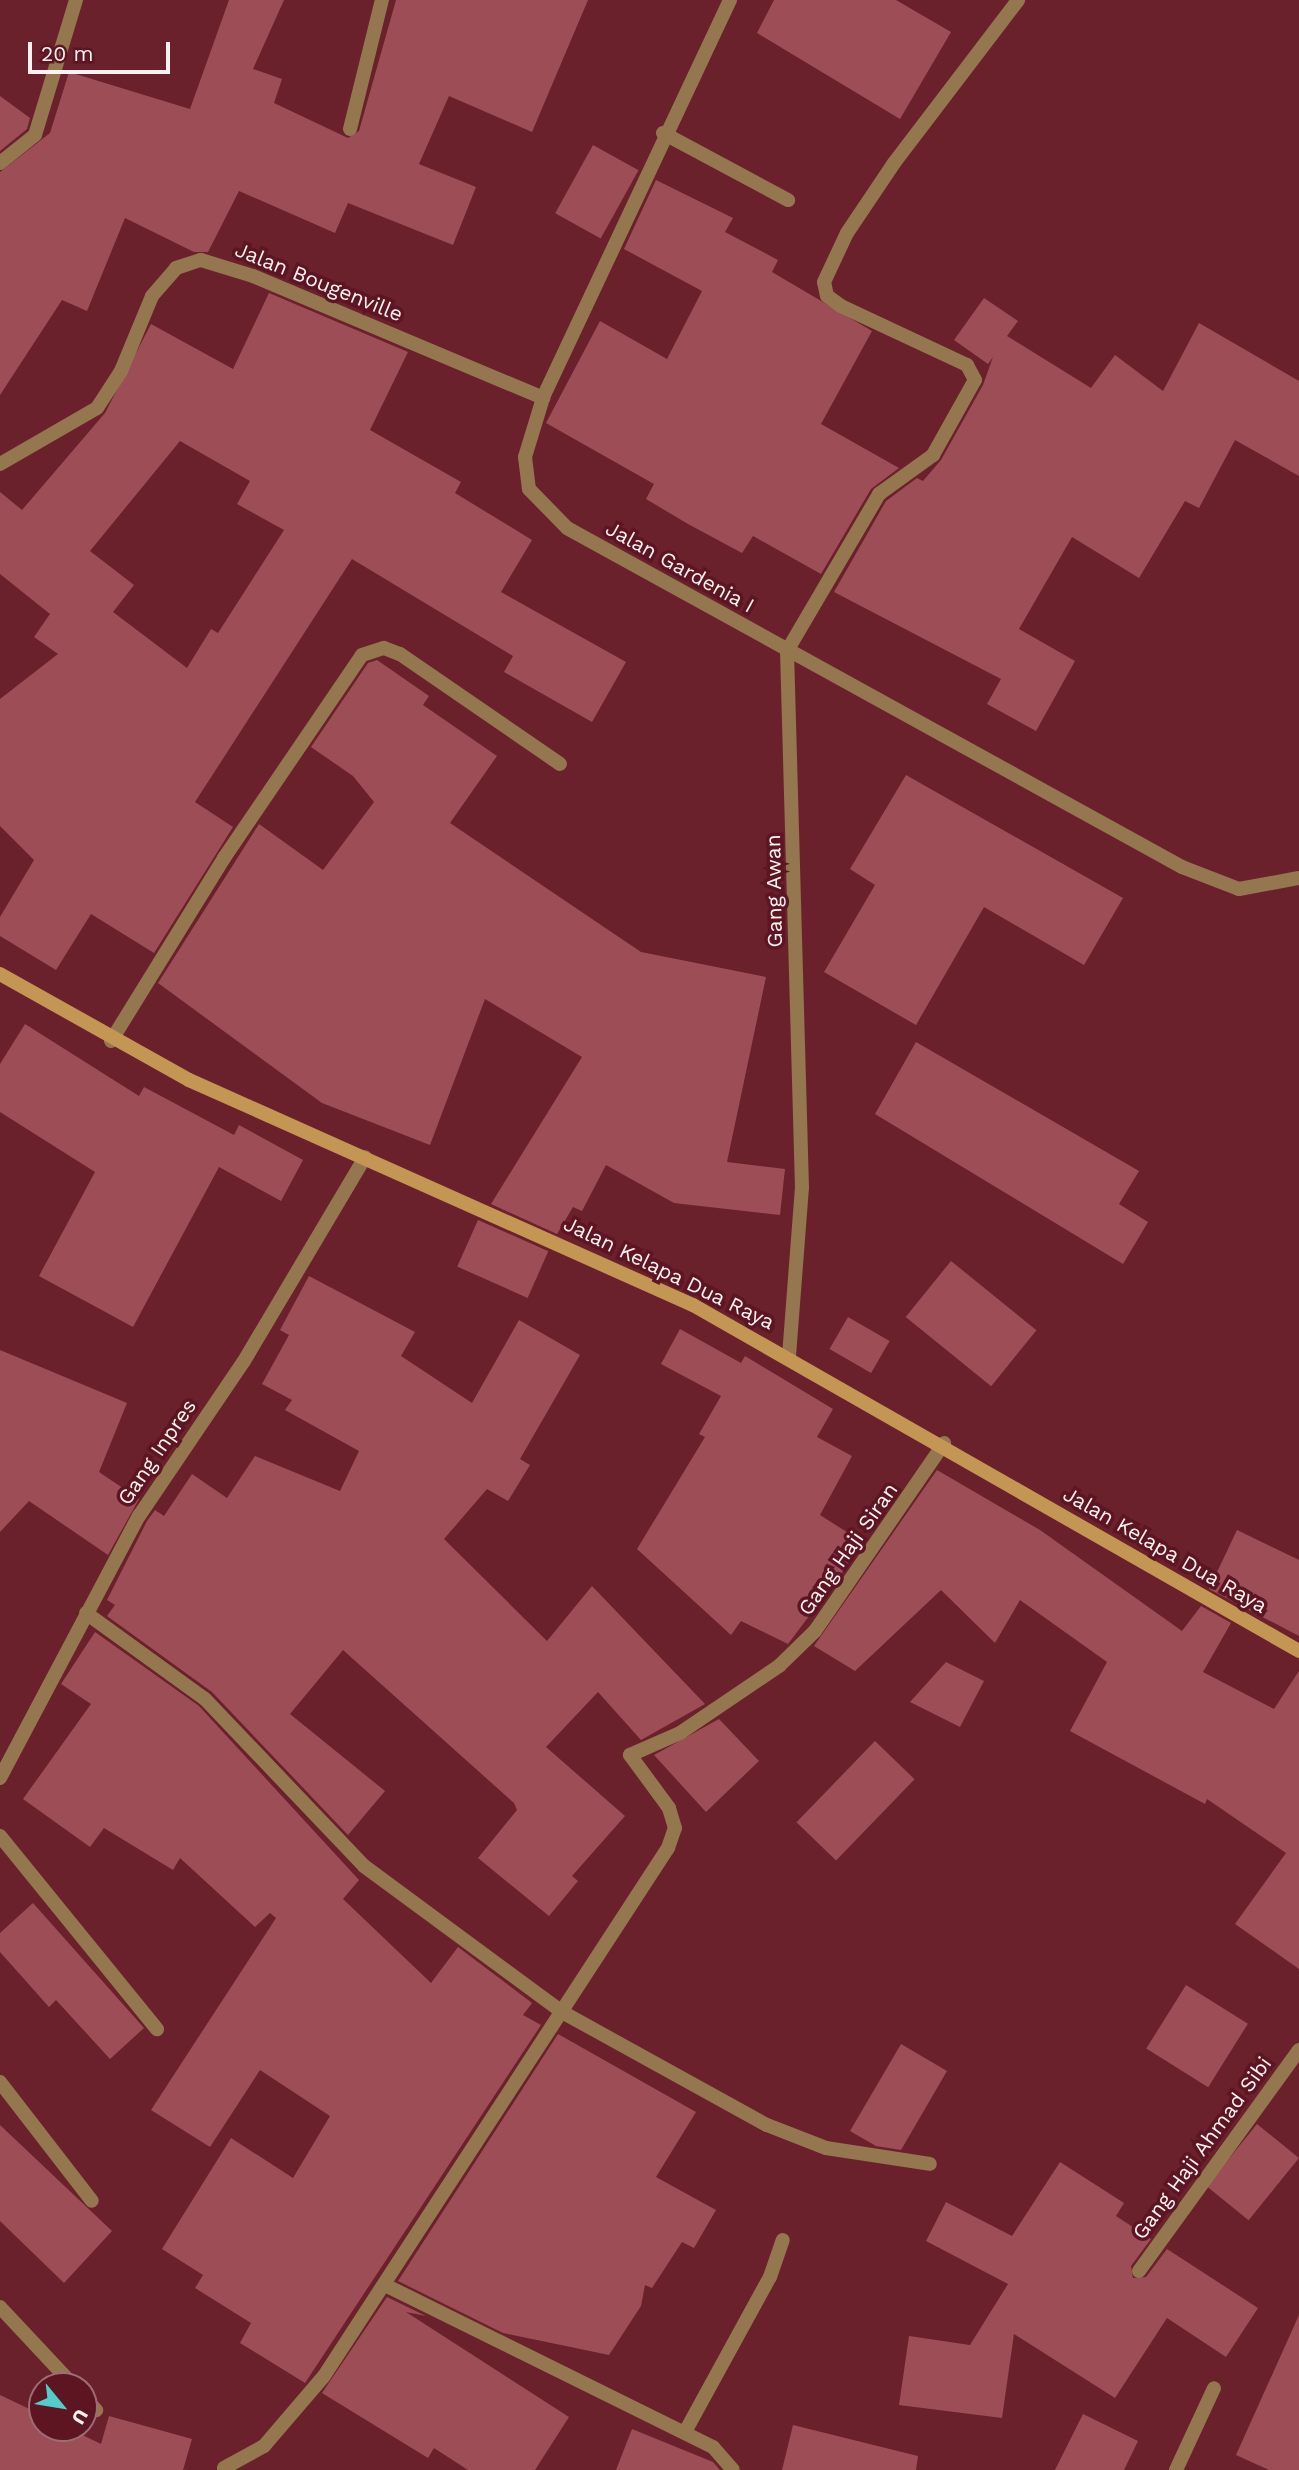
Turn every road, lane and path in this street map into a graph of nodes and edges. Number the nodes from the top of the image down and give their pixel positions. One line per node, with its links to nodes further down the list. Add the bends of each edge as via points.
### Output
1 (76, 0): 7 (street, via 34,135)
2 (382, 0): 5 (street)
3 (730, 0): 6 (street, Jalan Gardenia I)
4 (1018, 0): 11 (street, via 887,173 846,233 824,282 827,296 841,306 973,372 961,409 933,455 879,494)
5 (350, 130)
6 (663, 133): 8 (street); 9 (street, Jalan Gardenia I)
7 (0, 163)
8 (788, 200)
9 (543, 398): 10 (street, Jalan Bougenville, via 201,260 176,268 152,296 121,371 97,408); 11 (street, Jalan Gardenia I, via 525,457 529,489 543,510)
10 (0, 464)
11 (787, 651): 13 (street, Jalan Gardenia I, via 1207,879 1239,889); 17 (street, Gang Awan, via 802,1188)
12 (560, 764): 15 (street, via 400,654 384,648 362,655 224,858)
13 (1299, 878)
14 (0, 974): 15 (main road, Jalan Kelapa Dua Raya)
15 (111, 1041): 16 (main road, Jalan Kelapa Dua Raya)
16 (365, 1157): 17 (main road, Jalan Kelapa Dua Raya, via 628,1273); 19 (street, Gang Inpres, via 244,1361 139,1516)
17 (789, 1356): 18 (main road, Jalan Kelapa Dua Raya)
18 (944, 1443): 20 (main road, Jalan Kelapa Dua Raya); 23 (street, Gang Haji Siran, via 815,1632 779,1666 680,1733 630,1755 669,1808 675,1828)
19 (86, 1613): 21 (street, Gang Inpres); 23 (street, via 205,1699 364,1866)
20 (1299, 1651)
21 (0, 1778)
22 (0, 1836): 24 (street)
23 (562, 2012): 27 (street, via 767,2125 826,2148); 31 (street)
24 (157, 2029)
25 (1299, 2050): 30 (street, Gang Haji Ahmad Sibi)
26 (0, 2082): 28 (street)
27 (930, 2164)
28 (92, 2201)
29 (783, 2240): 35 (street, via 770,2277)
30 (1139, 2271)
31 (387, 2286): 35 (street, via 517,2355); 36 (street, via 288,2422 264,2446)
32 (0, 2307): 33 (street)
33 (61, 2372)
34 (1214, 2388): 38 (street)
35 (685, 2432): 37 (street, via 713,2447)
36 (225, 2468)
37 (733, 2470)
38 (1176, 2470)

